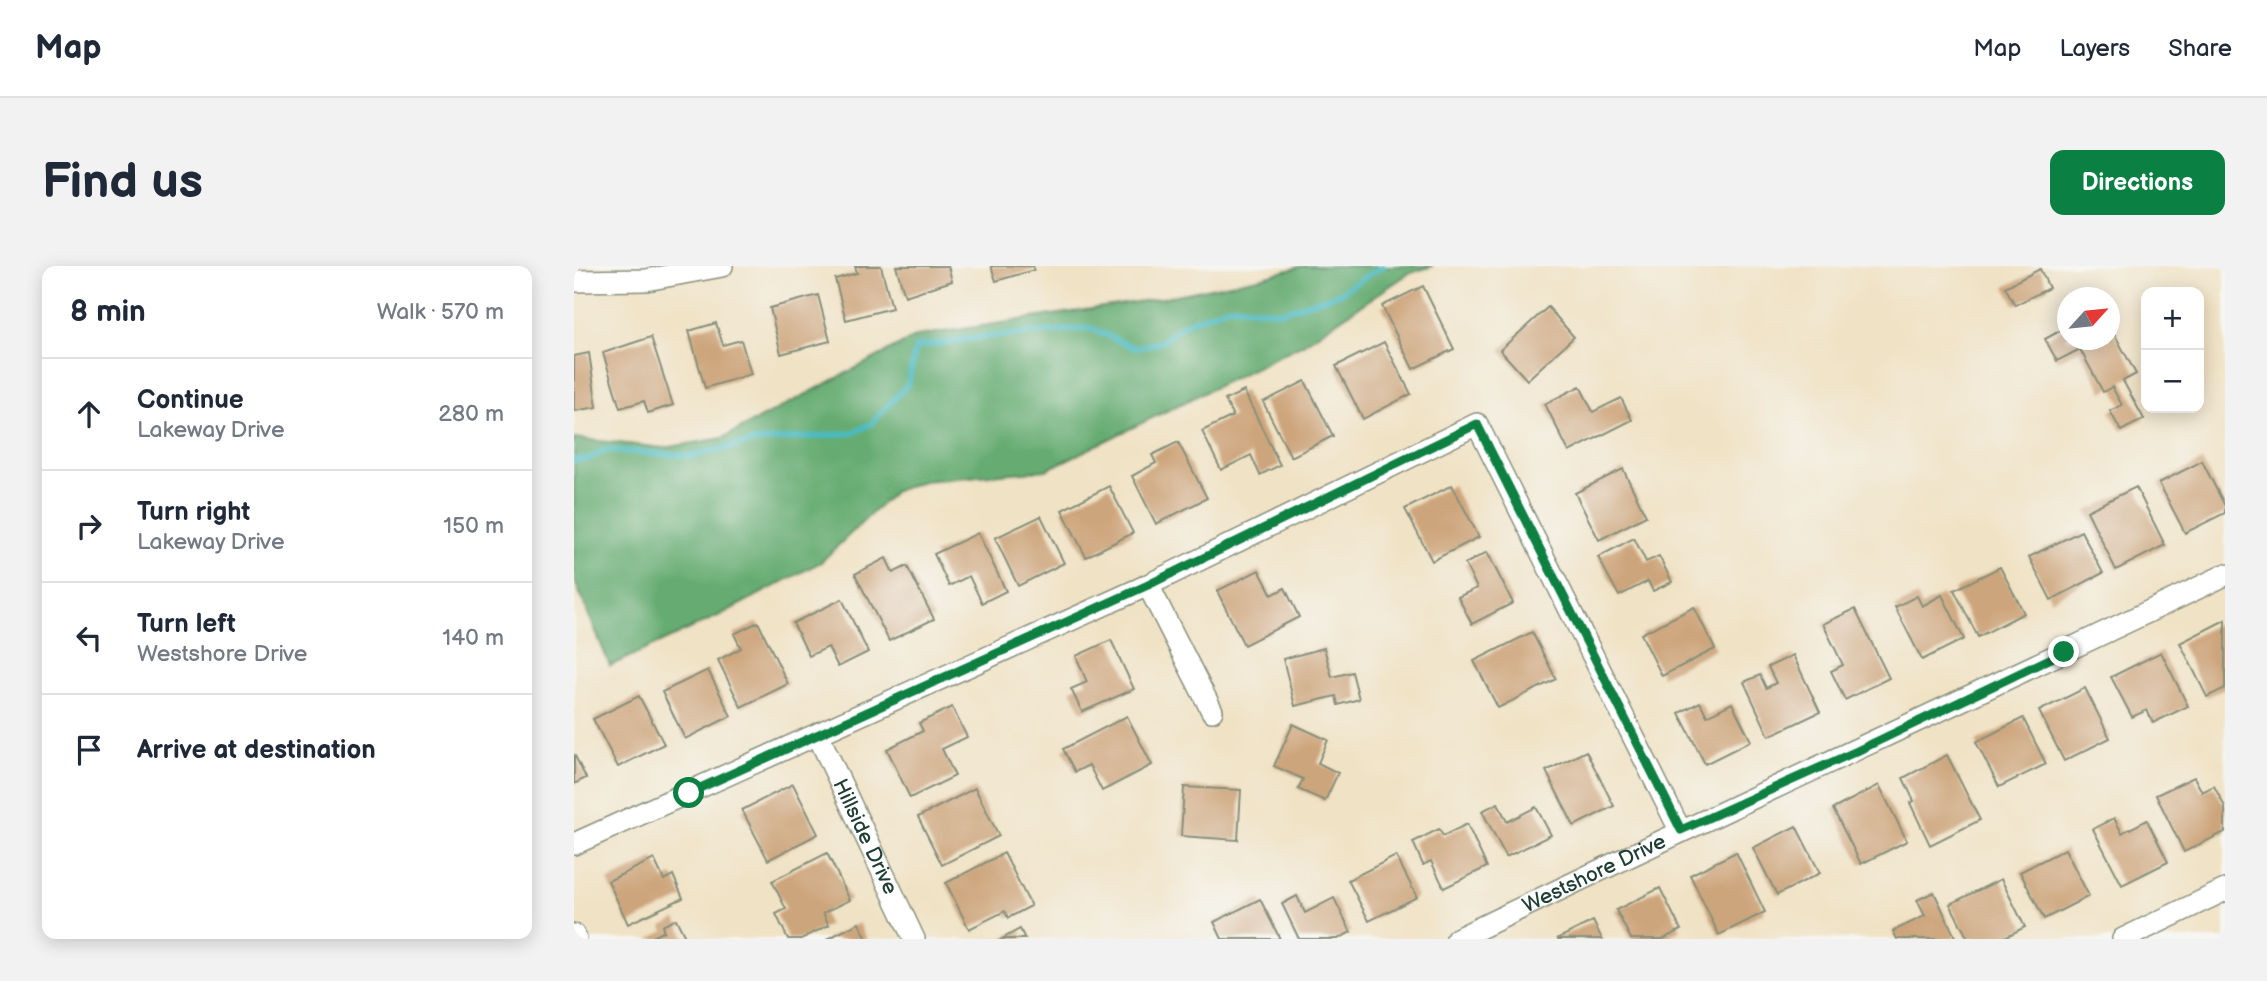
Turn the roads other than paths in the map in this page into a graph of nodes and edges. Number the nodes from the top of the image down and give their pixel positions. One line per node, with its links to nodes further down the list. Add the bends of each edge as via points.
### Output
1 (722, 266): 2 (street, via 646,281)
2 (574, 281)
3 (2225, 575): 7 (street, Westshore Drive)
4 (1148, 585): 5 (street); 6 (street); 7 (street, via 1477,424)
5 (1212, 711)
6 (818, 735): 8 (street); 10 (street, Hillside Drive)
7 (1681, 830): 11 (street, Westshore Drive)
8 (574, 845)
9 (2225, 890): 12 (street)
10 (914, 939)
11 (1457, 939)
12 (2123, 939)

